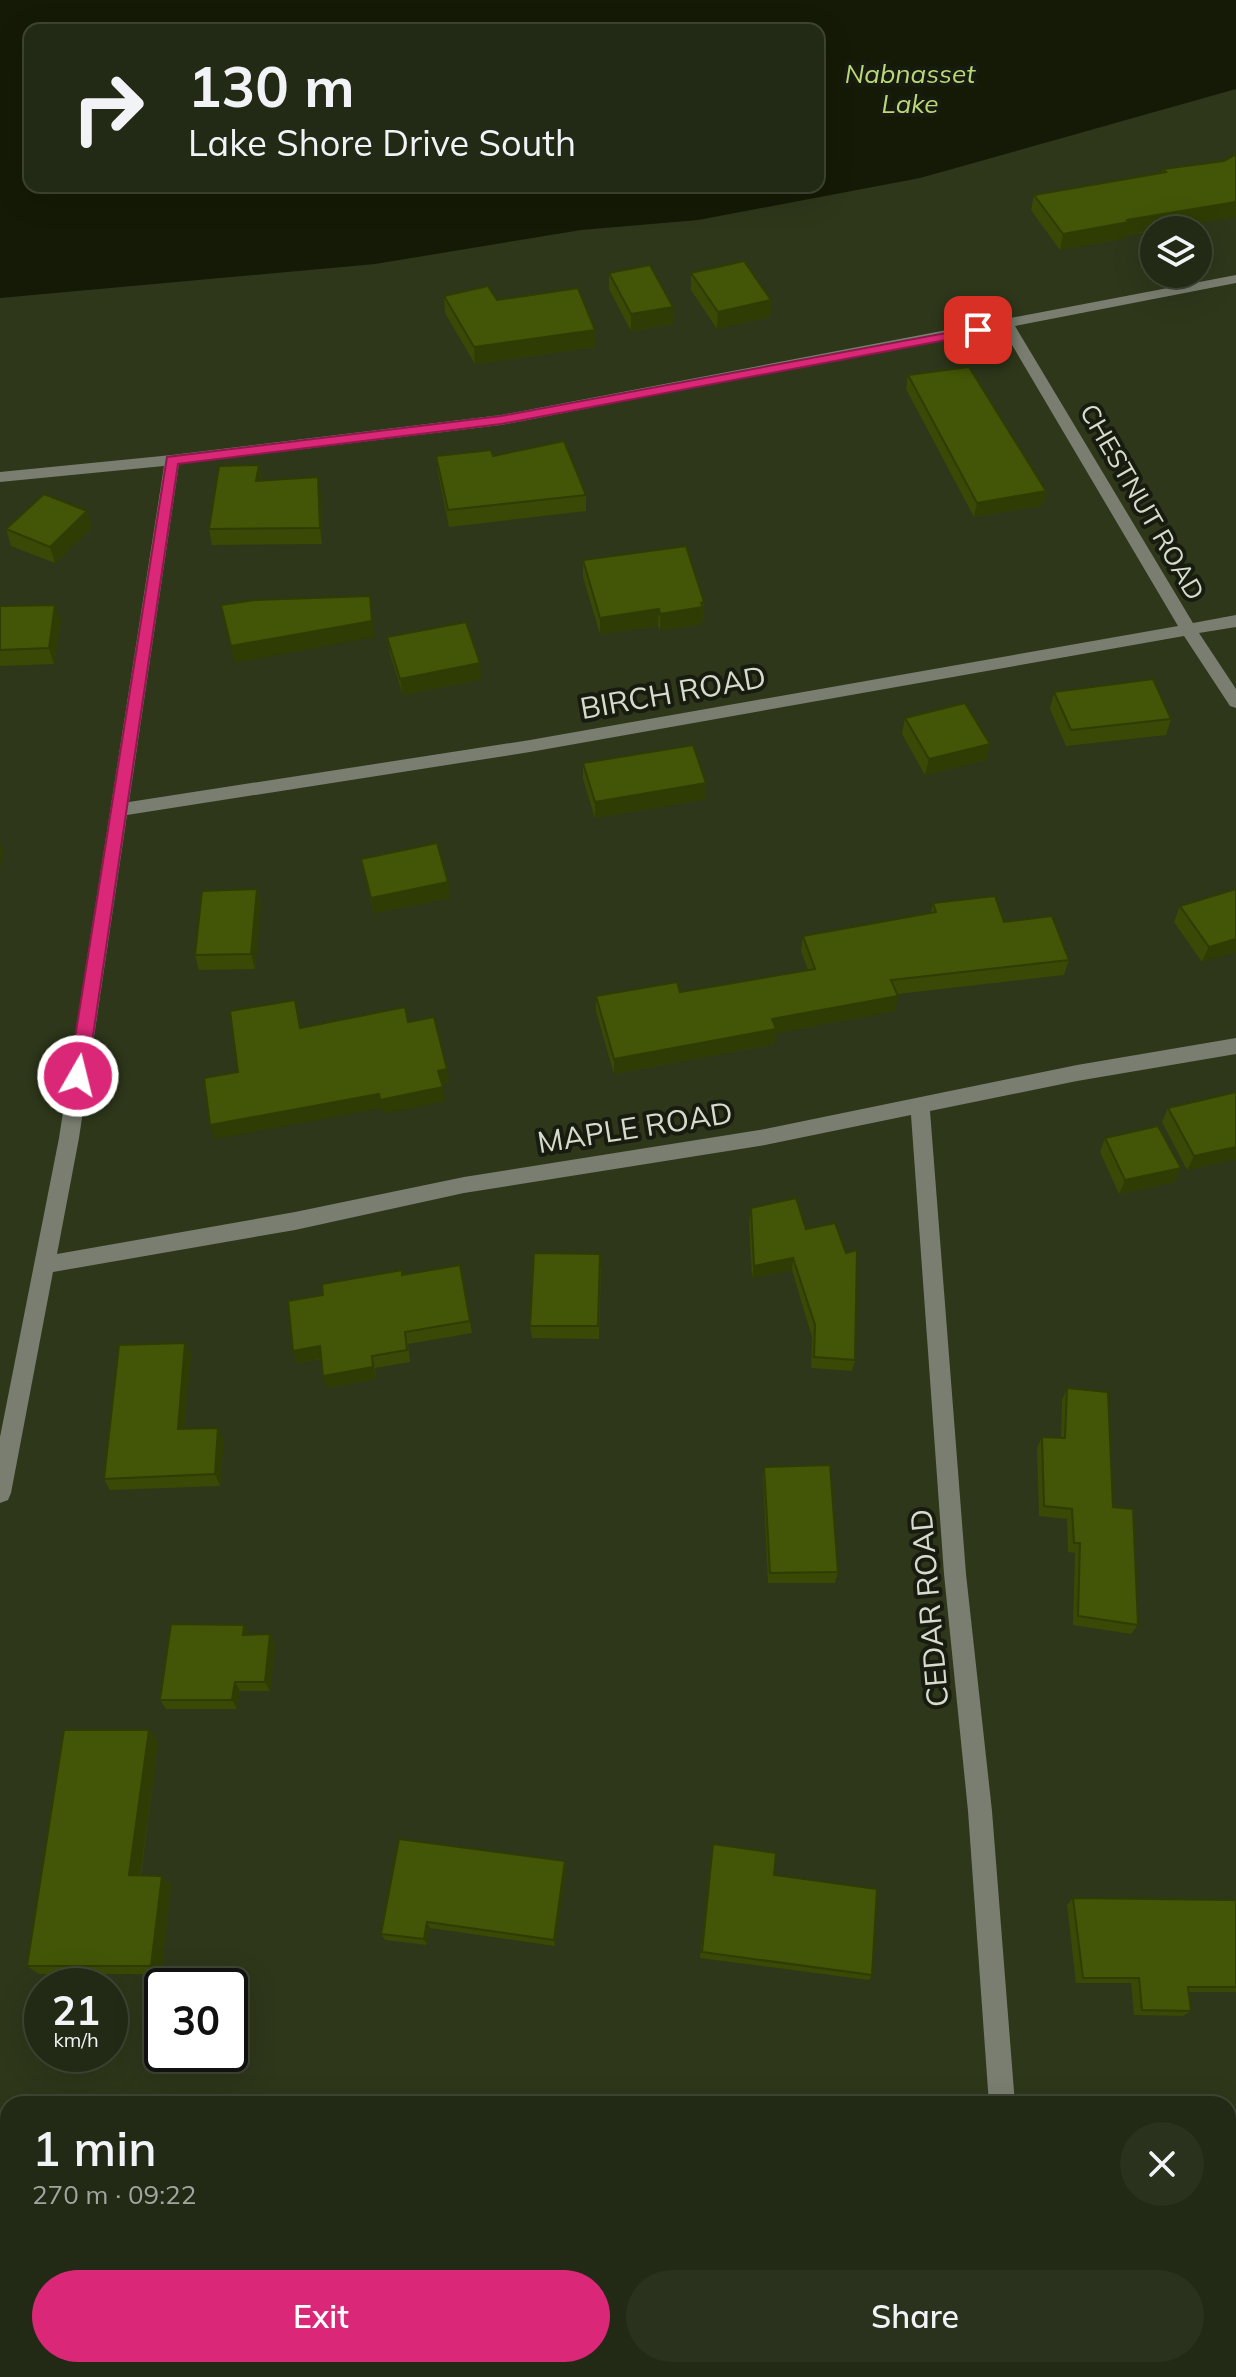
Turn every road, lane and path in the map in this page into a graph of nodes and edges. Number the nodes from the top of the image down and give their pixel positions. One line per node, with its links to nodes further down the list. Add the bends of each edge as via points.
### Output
1 (1236, 279): 2 (street)
2 (1007, 325): 3 (street, via 501,420); 6 (street, CHESTNUT ROAD)
3 (172, 460): 4 (street); 8 (street)
4 (0, 477)
5 (1236, 621): 6 (street, BIRCH ROAD)
6 (1188, 630): 7 (street, CHESTNUT ROAD); 8 (street, BIRCH ROAD, via 545,744)
7 (1236, 702)
8 (117, 810): 11 (street, via 69,1138)
9 (1236, 1046): 10 (street, MAPLE ROAD)
10 (920, 1106): 11 (street, MAPLE ROAD); 13 (street, CEDAR ROAD)
11 (44, 1265): 12 (street)
12 (0, 1493)
13 (1001, 2096)

